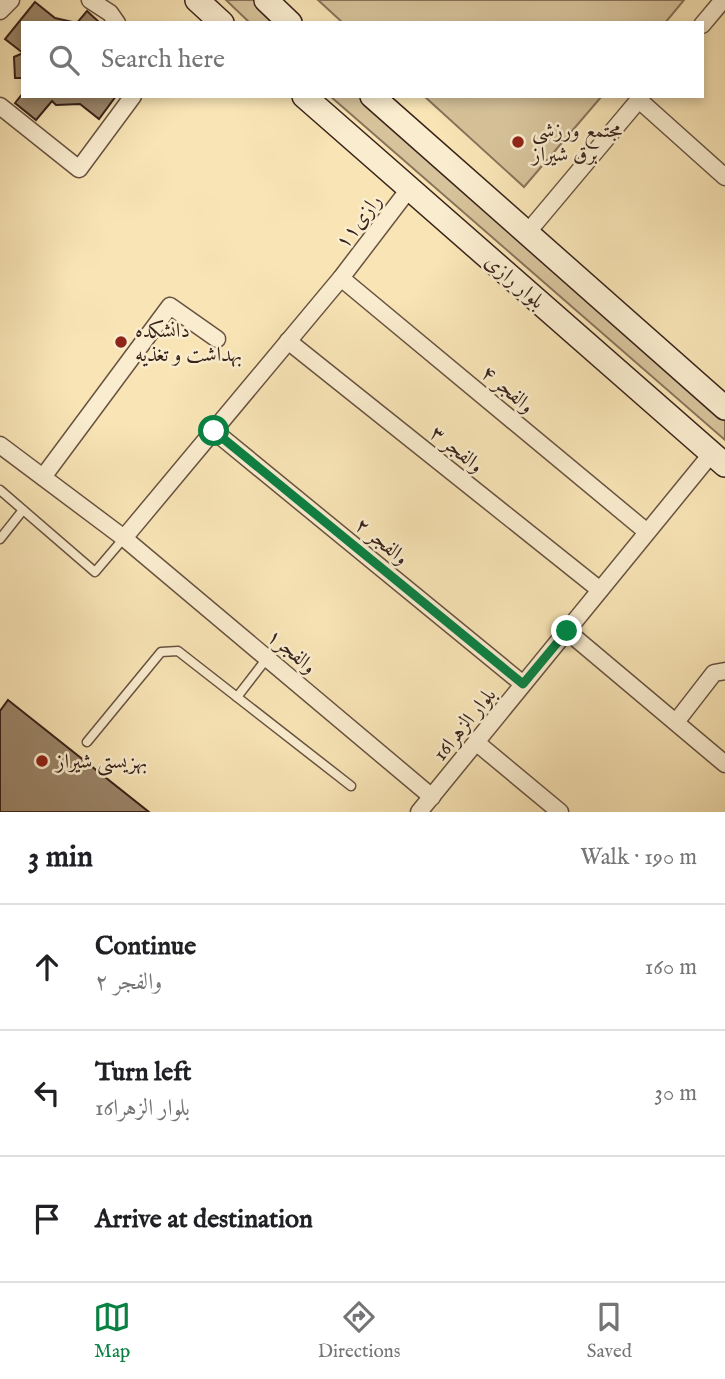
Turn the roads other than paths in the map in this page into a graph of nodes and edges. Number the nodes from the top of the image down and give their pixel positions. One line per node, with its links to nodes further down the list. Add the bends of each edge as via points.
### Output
1 (11, 0): 6 (street)
2 (90, 0): 7 (street)
3 (197, 0): 8 (main road)
4 (266, 0): 9 (main road)
5 (723, 0): 10 (street)
6 (0, 11)
7 (116, 12)
8 (220, 21)
9 (288, 21)
10 (704, 23)
11 (132, 98): 15 (street, via 79,169)
12 (306, 98): 17 (main road, بلوار رازی)
13 (374, 98): 18 (main road, بلوار رازی)
14 (641, 98): 16 (street); 18 (street)
15 (0, 106)
16 (725, 177)
17 (409, 189): 19 (street, رازی۱۱); 25 (main road, بلوار رازی)
18 (527, 233): 22 (main road, بلوار رازی)
19 (341, 278): 21 (street, رازی۱۱); 29 (street, والفجر ۴)
20 (217, 339): 26 (street, via 170,306)
21 (288, 341): 23 (street, رازی۱۱); 32 (street, والفجر ۳)
22 (725, 408)
23 (214, 431): 30 (street, رازی۱۱); 36 (street, والفجر ۲)
24 (0, 445): 26 (street, والفجر۱)
25 (718, 459): 29 (street, 16بلوار الزهرا)
26 (43, 477): 30 (street, والفجر۱)
27 (0, 491): 28 (lane)
28 (23, 509): 30 (lane, via 95,572); 31 (lane)
29 (647, 532): 32 (street, 16بلوار الزهرا)
30 (124, 538): 34 (street, والفجر۱)
31 (0, 539)
32 (600, 590): 33 (street, 16بلوار الزهرا)
33 (567, 631): 36 (street, 16بلوار الزهرا); 38 (street)
34 (268, 657): 37 (lane); 43 (street, والفجر۱)
35 (725, 671): 38 (street, via 714,673)
36 (523, 684): 40 (street, 16بلوار الزهرا)
37 (237, 697): 39 (lane, via 178,651 161,652); 42 (lane)
38 (676, 722): 41 (street)
39 (87, 742)
40 (477, 743): 43 (street, 16بلوار الزهرا); 45 (street)
41 (725, 764)
42 (351, 786)
43 (426, 803): 44 (street, والفجر۱)
44 (441, 812)
45 (560, 812)

